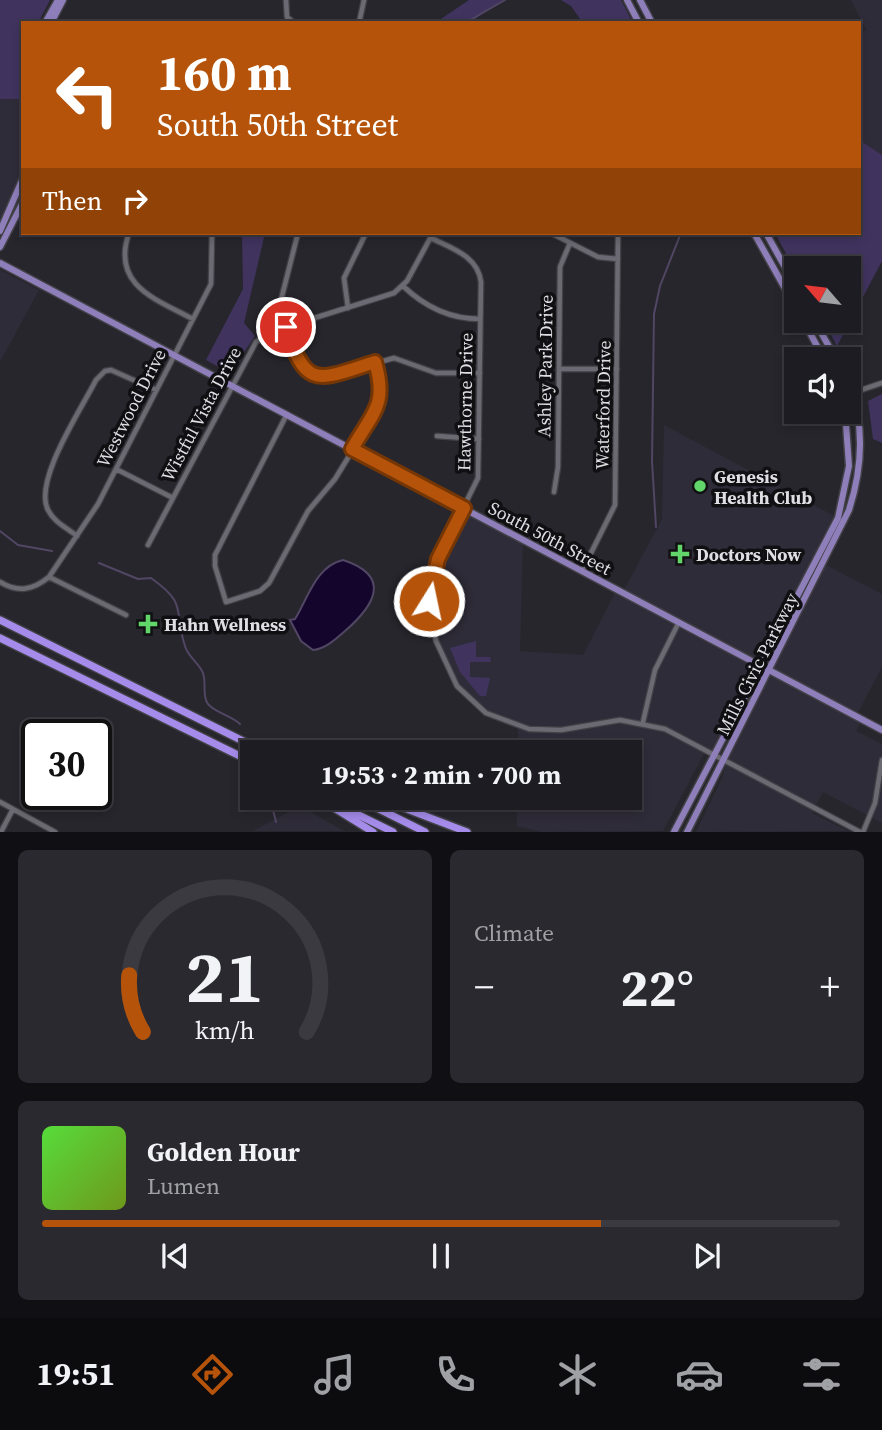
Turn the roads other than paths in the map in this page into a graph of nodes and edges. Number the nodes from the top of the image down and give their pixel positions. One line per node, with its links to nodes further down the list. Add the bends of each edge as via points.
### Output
1 (58, 0): 7 (main road)
2 (63, 0): 8 (main road)
3 (286, 0): 9 (street, via 284,9)
4 (364, 0): 10 (street)
5 (627, 0): 11 (main road)
6 (640, 0): 12 (main road)
7 (46, 21)
8 (52, 21)
9 (292, 21)
10 (359, 21)
11 (638, 21)
12 (651, 21)
13 (21, 183): 15 (main road)
14 (21, 206): 26 (main road)
15 (0, 231)
16 (129, 235): 33 (street, via 124,258 132,280)
17 (212, 235): 33 (street, Westwood Drive, via 211,284)
18 (297, 235): 35 (street, via 280,299)
19 (365, 235): 32 (street, via 344,278)
20 (432, 235): 30 (street); 34 (street, Hawthorne Drive, via 469,258 480,277)
21 (555, 235): 25 (street)
22 (618, 235): 27 (street, Waterford Drive)
23 (755, 235): 31 (main road)
24 (767, 235): 29 (main road)
25 (570, 243): 27 (street, via 598,257); 38 (street, Ashley Park Drive, via 560,267)
26 (0, 247)
27 (618, 259): 39 (street, Waterford Drive)
28 (0, 263): 36 (main road, South 50th Street)
29 (784, 265)
30 (403, 286): 32 (street, Wistful Vista Drive); 34 (street, via 455,318)
31 (784, 287)
32 (348, 308): 35 (street, Wistful Vista Drive)
33 (193, 319): 36 (street, Westwood Drive)
34 (480, 319): 40 (street, Hawthorne Drive)
35 (286, 327): 37 (street, via 297,360 313,375 330,376); 42 (street, Wistful Vista Drive, via 256,342)
36 (174, 355): 42 (main road, South 50th Street); 43 (street, Westwood Drive)
37 (375, 362): 40 (street, via 400,359 436,373); 50 (street, via 382,389 380,403)
38 (559, 369): 39 (street); 52 (street, Ashley Park Drive)
39 (617, 369): 57 (street, Waterford Drive, via 615,505)
40 (480, 373): 49 (street, Hawthorne Drive)
41 (882, 383): 44 (street)
42 (232, 385): 45 (main road, South 50th Street); 53 (street, Wistful Vista Drive)
43 (156, 390): 51 (street, Westwood Drive); 55 (street, via 118,371 108,370 96,380 44,485 47,509)
44 (861, 390)
45 (287, 414): 50 (main road, South 50th Street); 50 (street, via 215,555 226,602 269,583 308,511 335,480)
46 (847, 424): 64 (main road, Mills Civic Parkway, via 850,454 842,505)
47 (856, 424): 65 (main road, Mills Civic Parkway, via 860,441 852,500)
48 (437, 436): 49 (street)
49 (479, 439): 54 (street, Hawthorne Drive, via 478,478)
50 (352, 449): 54 (main road, South 50th Street)
51 (116, 470): 53 (street); 55 (street, Westwood Drive)
52 (554, 492)
53 (173, 498): 56 (street, Wistful Vista Drive)
54 (464, 508): 57 (main road, South 50th Street); 66 (street, Hawthorne Drive, via 431,579 429,609 447,669 466,696 508,724 550,731 609,720)
55 (77, 536): 58 (street, Westwood Drive)
56 (148, 545)
57 (582, 571): 62 (main road, South 50th Street)
58 (49, 577): 59 (street, Westwood Drive, via 18,589); 60 (street)
59 (0, 582)
60 (126, 615)
61 (0, 620): 68 (highway)
62 (679, 622): 64 (main road, South 50th Street); 66 (street, via 655,670)
63 (0, 638): 70 (highway)
64 (760, 666): 65 (main road, South 50th Street); 69 (main road, Mills Civic Parkway)
65 (769, 671): 67 (main road, South 50th Street); 71 (main road, Mills Civic Parkway)
66 (643, 722): 69 (street, Hawthorne Drive)
67 (882, 730)
68 (240, 740)
69 (714, 754): 71 (street, Hawthorne Drive); 85 (main road, Mills Civic Parkway)
70 (240, 756)
71 (723, 758): 86 (main road, Mills Civic Parkway); 87 (street, Hawthorne Drive)
72 (882, 760): 87 (street, via 874,805)
73 (0, 802): 74 (street)
74 (13, 809): 79 (street); 80 (street)
75 (338, 810): 81 (highway)
76 (349, 810): 82 (highway)
77 (382, 810): 83 (highway)
78 (410, 810): 84 (highway)
79 (1, 831)
80 (55, 831)
81 (373, 831)
82 (393, 831)
83 (425, 831)
84 (467, 831)
85 (674, 831)
86 (687, 831)
87 (862, 831)

